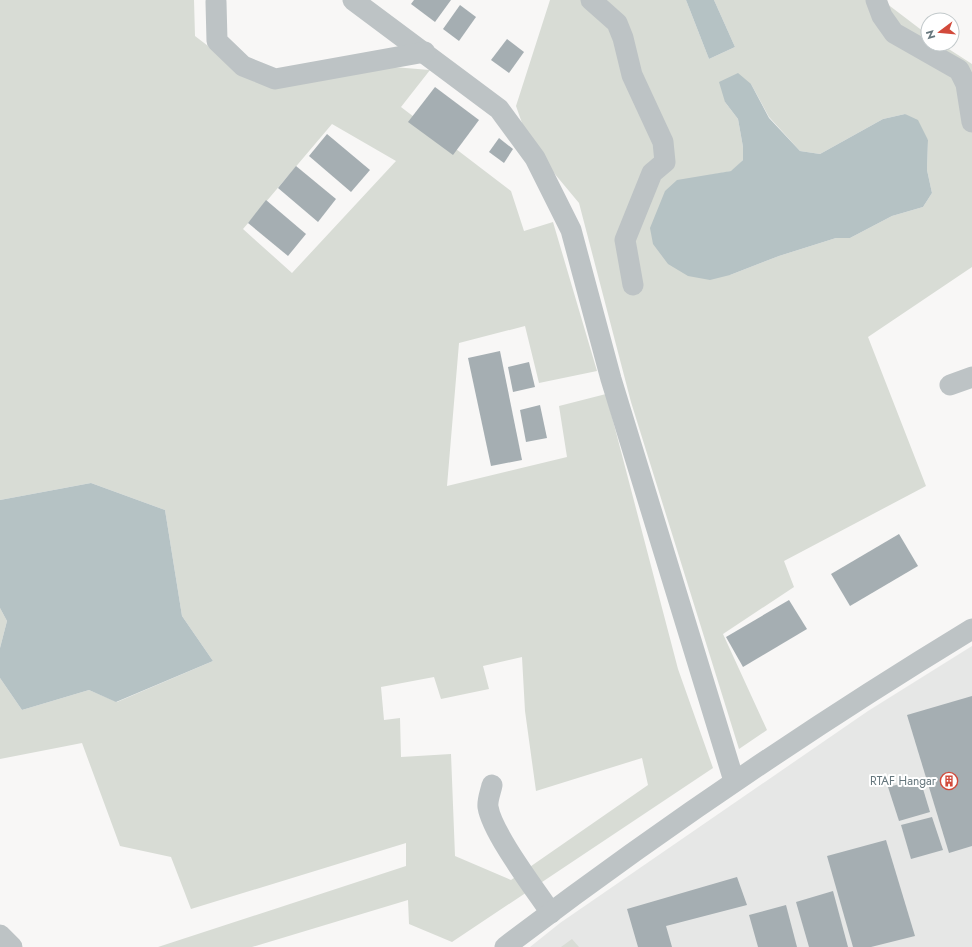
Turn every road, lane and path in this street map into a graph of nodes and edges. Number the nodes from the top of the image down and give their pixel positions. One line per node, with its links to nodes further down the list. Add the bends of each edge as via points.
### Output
1 (353, 0): 5 (street)
2 (591, 0): 7 (street, via 617,23 632,75 663,142 665,162 652,173 625,240)
3 (876, 0): 6 (street, via 882,16 894,34 959,70 966,84)
4 (216, 2): 5 (street, via 217,41 243,66 276,79)
5 (425, 52): 11 (street, via 499,109 535,158 571,230 611,379)
6 (972, 122)
7 (633, 285)
8 (972, 377): 9 (street)
9 (950, 385)
10 (972, 629): 11 (street)
11 (734, 781): 13 (street)
12 (492, 785): 13 (street, via 487,806 492,819 504,843)
13 (551, 913): 16 (street)
14 (0, 935): 15 (street)
15 (12, 947)
16 (505, 947)

